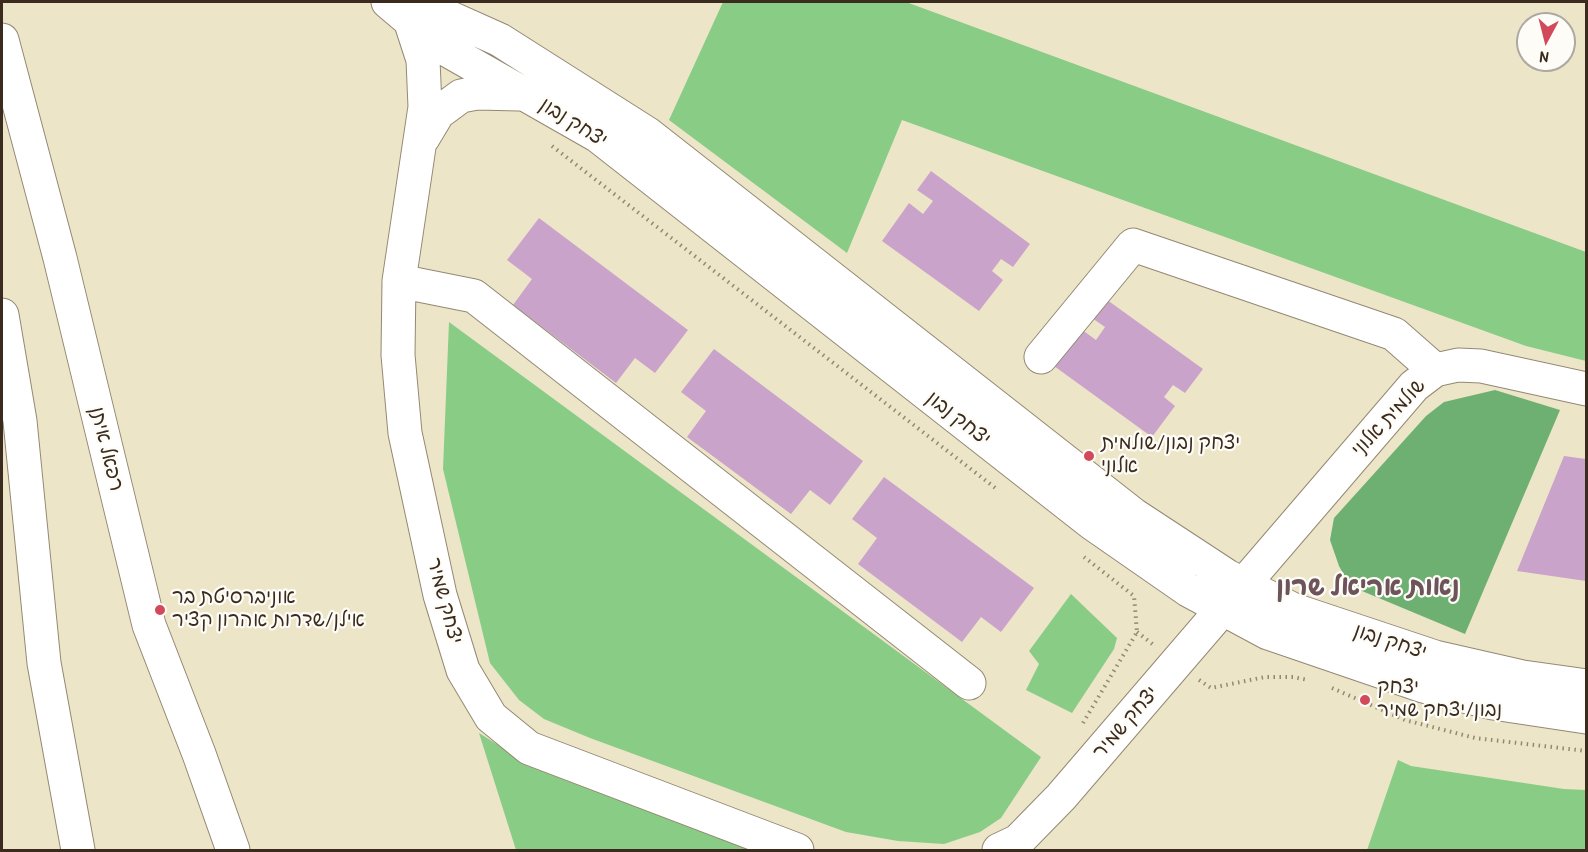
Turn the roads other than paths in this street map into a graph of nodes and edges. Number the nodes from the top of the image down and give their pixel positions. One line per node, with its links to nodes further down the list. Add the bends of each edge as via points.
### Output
1 (405, 8): 3 (street, יצחק נבון, via 440,46); 4 (street, יצחק שמיר, via 423,60 425,107); 10 (street, יצחק נבון, via 500,40 648,134 1134,515)
2 (2, 40): 16 (street, רפאל איתן, via 60,258 149,625)
3 (528, 95): 4 (street, יצחק שמיר, via 496,92 460,96 438,113); 11 (street, יצחק נבון, via 598,136 1094,524)
4 (420, 145): 5 (street, יצחק שמיר)
5 (399, 281): 12 (street, via 474,296); 17 (street, יצחק שמיר, via 398,355 408,445 440,595 463,670 491,717 530,748)
6 (2, 315): 15 (street, via 20,421 44,663)
7 (1041, 357): 8 (street, via 1133,245 1394,334)
8 (1435, 370): 9 (street, שולמית אלוני, via 1458,365 1490,367); 10 (street, שולמית אלוני, via 1414,386)
9 (1587, 389)
10 (1243, 585): 11 (street, יצחק שמיר); 13 (street, יצחק נבון, via 1294,610 1435,657 1523,677)
11 (1222, 610): 14 (street, יצחק נבון, via 1268,633 1423,686 1493,703); 18 (street, יצחק שמיר, via 1061,797 1018,841)
12 (969, 683)
13 (1587, 686)
14 (1587, 717)
15 (78, 850)
16 (233, 850)
17 (797, 850)
18 (999, 850)

